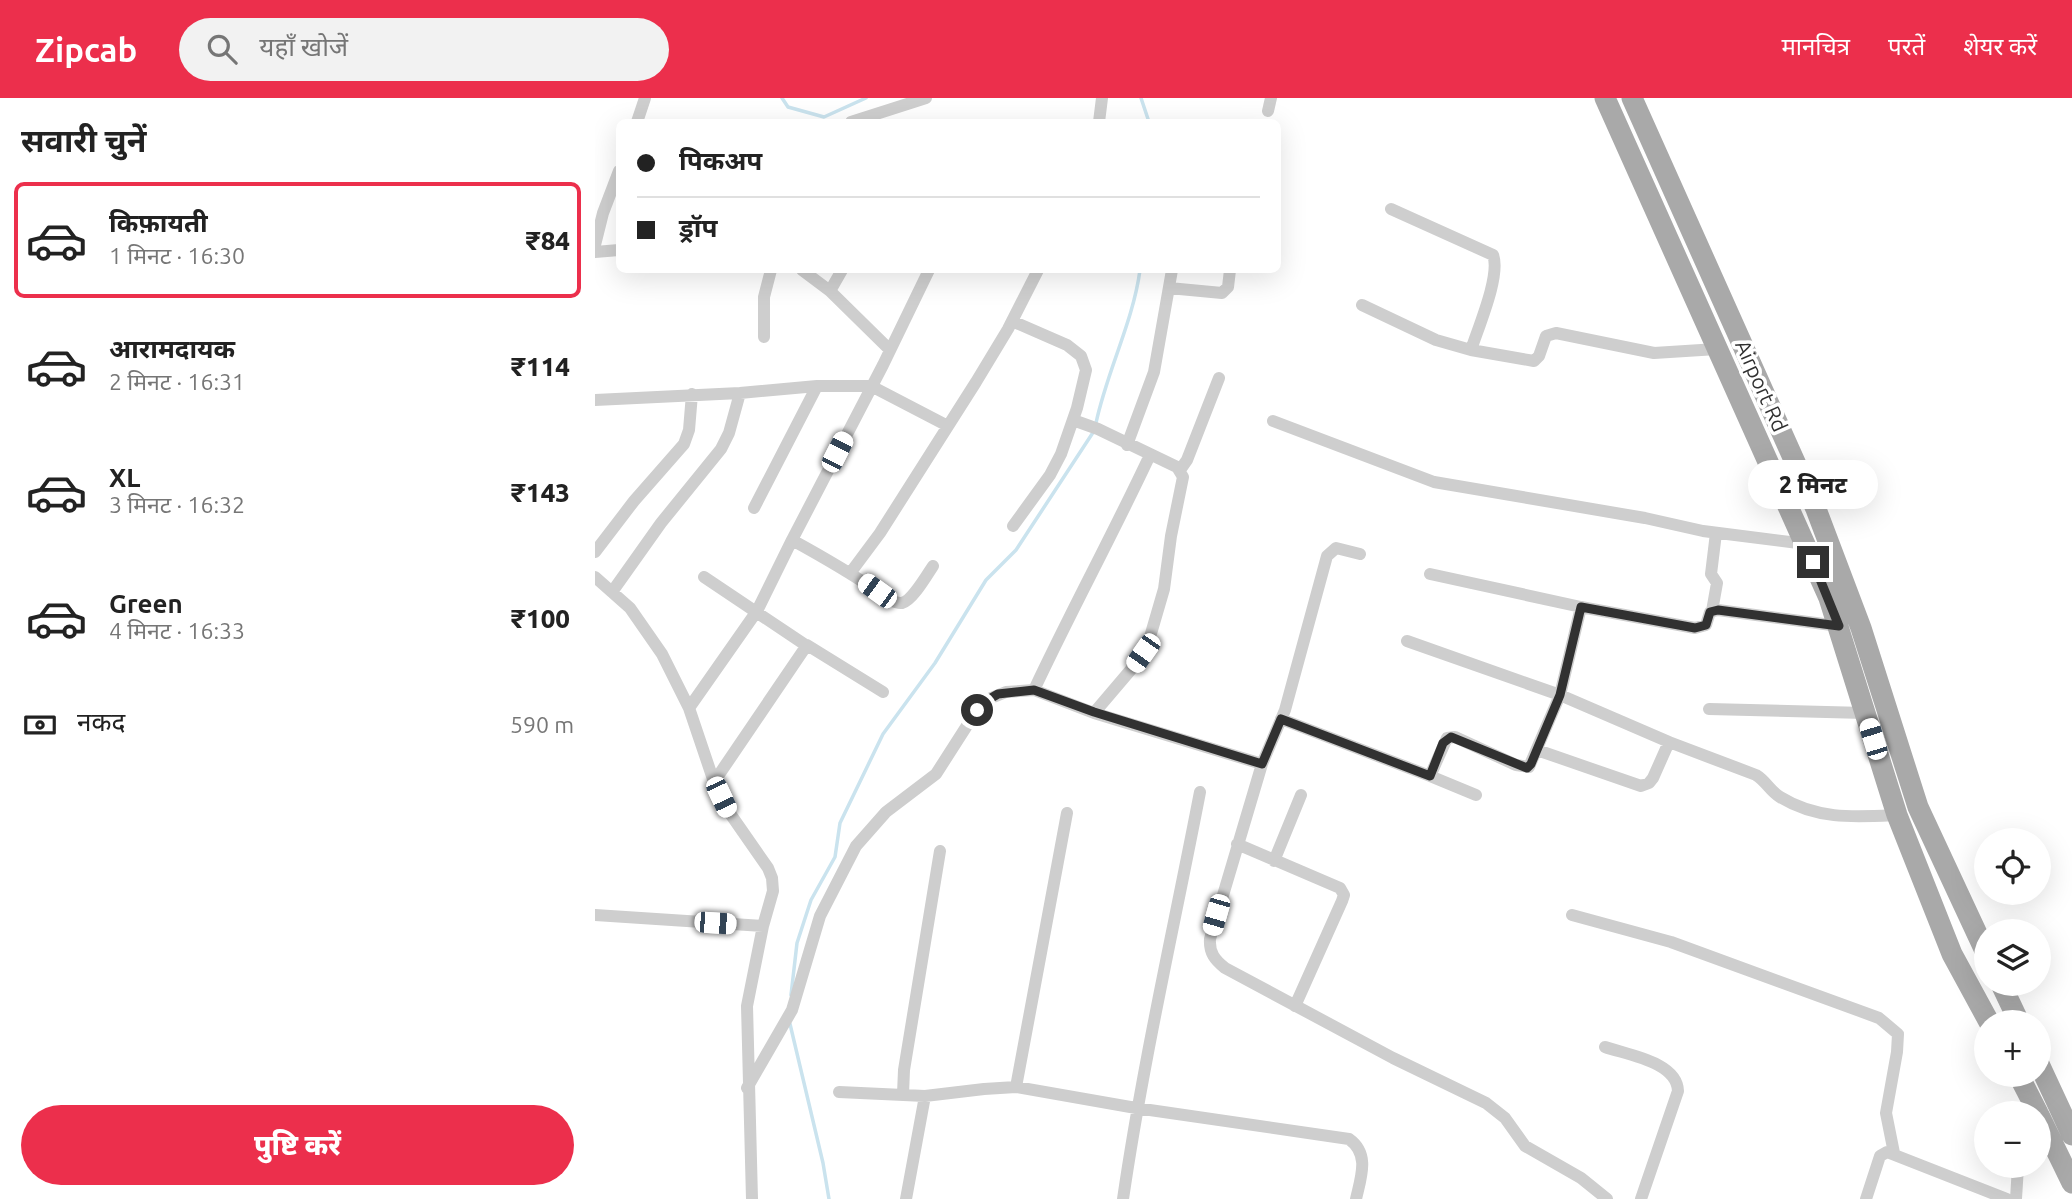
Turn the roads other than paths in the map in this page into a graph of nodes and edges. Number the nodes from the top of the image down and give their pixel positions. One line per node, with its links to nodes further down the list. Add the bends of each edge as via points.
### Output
1 (645, 98): 6 (street)
2 (926, 98): 7 (street)
3 (1102, 98): 8 (street)
4 (1605, 98): 26 (main road)
5 (1632, 98): 84 (main road, Airport Rd, via 1816,509 1861,628 1918,807)
6 (638, 119)
7 (860, 119)
8 (1099, 119)
9 (616, 179): 11 (street)
10 (1391, 209): 28 (street, via 1493,255 1494,274)
11 (595, 245)
12 (616, 250): 13 (street)
13 (595, 252)
14 (770, 273): 25 (street, via 764,297)
15 (806, 273): 22 (street)
16 (840, 273): 22 (street)
17 (927, 273): 27 (street)
18 (1036, 273): 24 (street)
19 (1172, 273): 21 (street)
20 (1230, 273): 21 (street, via 1229,287 1222,293)
21 (1169, 288): 38 (street, via 1150,385)
22 (830, 291): 27 (street)
23 (1362, 305): 28 (street, via 1436,340)
24 (1012, 321): 35 (street, via 1081,356 1086,377); 37 (street)
25 (764, 337)
26 (1717, 348): 28 (street, via 1654,354 1556,333 1546,336 1534,361); 45 (main road)
27 (889, 349): 31 (street)
28 (1471, 350)
29 (1220, 379): 40 (street)
30 (817, 386): 31 (street); 32 (street); 41 (street)
31 (871, 386): 37 (street); 44 (street)
32 (740, 393): 33 (street); 53 (street, via 721,449)
33 (692, 394): 34 (street); 46 (street, via 684,443)
34 (595, 400)
35 (1076, 421): 38 (street); 42 (street, via 1055,466)
36 (1273, 421): 43 (street, via 1434,482)
37 (946, 425): 49 (street)
38 (1127, 445): 39 (street)
39 (1150, 456): 40 (street); 60 (street)
40 (1180, 470): 65 (street, via 1183,477 1157,617 1143,653)
41 (754, 508)
42 (1013, 526)
43 (1716, 533): 45 (street); 56 (street, via 1711,573 1717,583)
44 (792, 540): 49 (street); 55 (street)
45 (1805, 544): 57 (main road)
46 (595, 552)
47 (1360, 554): 67 (street, via 1336,548 1327,555)
48 (933, 566): 49 (street, via 911,597 899,603)
49 (851, 572)
50 (1430, 574): 54 (street)
51 (595, 577): 53 (street)
52 (704, 577): 55 (street)
53 (612, 592): 63 (street, via 641,621)
54 (1581, 607): 56 (street, via 1695,628 1706,625); 62 (street)
55 (757, 611): 59 (street); 63 (street)
56 (1712, 611): 57 (street)
57 (1839, 626): 66 (main road)
58 (1406, 640): 62 (street)
59 (807, 646): 61 (street); 72 (street)
60 (1034, 690): 65 (street); 90 (street, via 1006,692 986,701 936,774 886,812 856,846 820,916 792,1010)
61 (883, 692)
62 (1560, 695): 68 (street); 69 (street)
63 (689, 708): 72 (street)
64 (1709, 709): 66 (street)
65 (1094, 712): 70 (street)
66 (1865, 713): 77 (main road)
67 (1281, 719): 70 (street); 71 (street)
68 (1669, 743): 69 (street, via 1653,778 1641,786); 77 (street, via 1756,775 1776,795 1831,817)
69 (1537, 750): 71 (street, via 1524,768 1451,737 1443,743)
70 (1262, 764): 78 (street)
71 (1430, 776): 75 (street)
72 (714, 782): 83 (street, via 772,878)
73 (1200, 792): 94 (street)
74 (1301, 795): 80 (street)
75 (1476, 795)
76 (1067, 814): 88 (street)
77 (1897, 815): 86 (main road, via 1952,954)
78 (1237, 844): 80 (street); 85 (street, via 1209,947 1225,968)
79 (940, 851): 92 (street)
80 (1274, 861): 85 (street, via 1340,888 1344,895)
81 (595, 915): 83 (street)
82 (1572, 915): 97 (street, via 1671,942 1879,1018 1898,1034 1886,1113)
83 (763, 926): 90 (street, via 747,1006)
84 (1974, 927)
85 (1295, 1006): 104 (street, via 1486,1103 1505,1118 1525,1146 1597,1188)
86 (1982, 1010)
87 (1605, 1047): 105 (street, via 1663,1067 1678,1083)
88 (1016, 1087): 93 (street); 94 (street)
89 (2050, 1087): 95 (main road)
90 (747, 1088): 100 (street)
91 (839, 1092): 92 (street)
92 (903, 1094): 93 (street)
93 (925, 1096): 101 (street)
94 (1136, 1108): 102 (street); 103 (street, via 1349,1139 1361,1153 1363,1164)
95 (2072, 1135)
96 (2051, 1145): 99 (main road)
97 (1894, 1153): 106 (street, via 1879,1156); 107 (street)
98 (2017, 1178): 108 (street)
99 (2072, 1183)
100 (751, 1199)
101 (906, 1199)
102 (1123, 1199)
103 (1356, 1199)
104 (1607, 1199)
105 (1641, 1199)
106 (1866, 1199)
107 (2007, 1199)
108 (2016, 1199)

